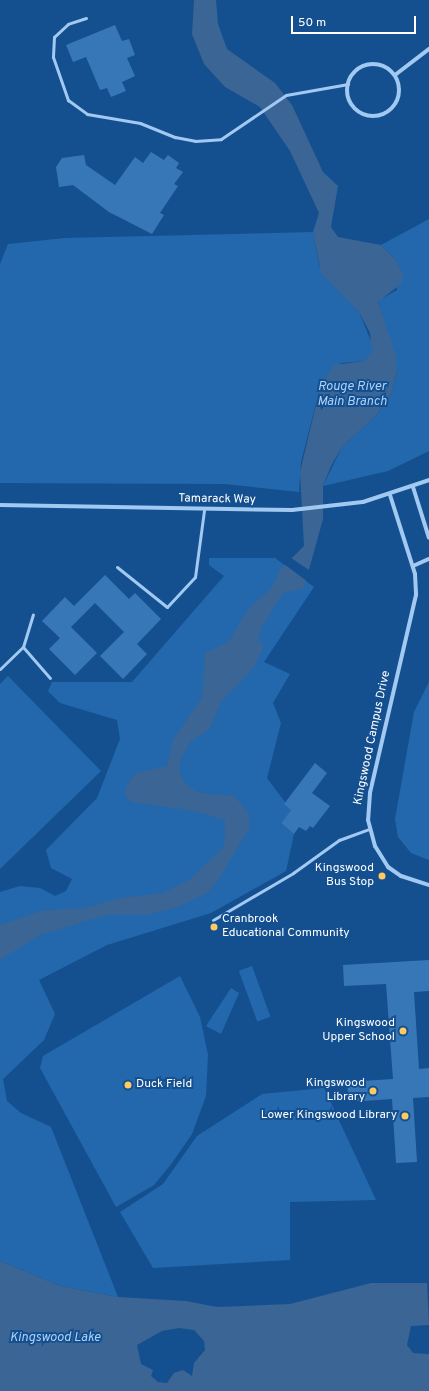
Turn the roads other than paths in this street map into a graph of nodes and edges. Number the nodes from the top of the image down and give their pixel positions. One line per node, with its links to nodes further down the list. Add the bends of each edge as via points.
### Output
1 (86, 18): 4 (lane, via 60,30 53,42 56,68 74,107 87,114 140,123 188,140 228,136 286,95)
2 (429, 49): 3 (street)
3 (395, 75): 4 (street, via 382,65 366,65 352,74); 4 (street, via 398,99 380,116 357,111 348,98)
4 (348, 84)
5 (429, 480): 6 (street, Tamarack Way)
6 (413, 487): 7 (street, Tamarack Way); 10 (street)
7 (390, 495): 9 (street, Tamarack Way, via 344,505 274,511); 12 (street, Kingswood Campus Drive)
8 (0, 505): 9 (street, Tamarack Way)
9 (204, 510): 13 (lane, via 195,577 166,607)
10 (429, 538)
11 (429, 559): 12 (street)
12 (413, 566): 18 (street, Kingswood Campus Drive, via 416,601 370,793)
13 (116, 567)
14 (33, 615): 15 (lane)
15 (23, 647): 16 (lane); 17 (lane)
16 (0, 669)
17 (50, 678)
18 (370, 829): 19 (street, Kingswood Campus Drive, via 388,867 401,876); 20 (lane, via 339,840 293,873)
19 (429, 885)
20 (213, 920)

